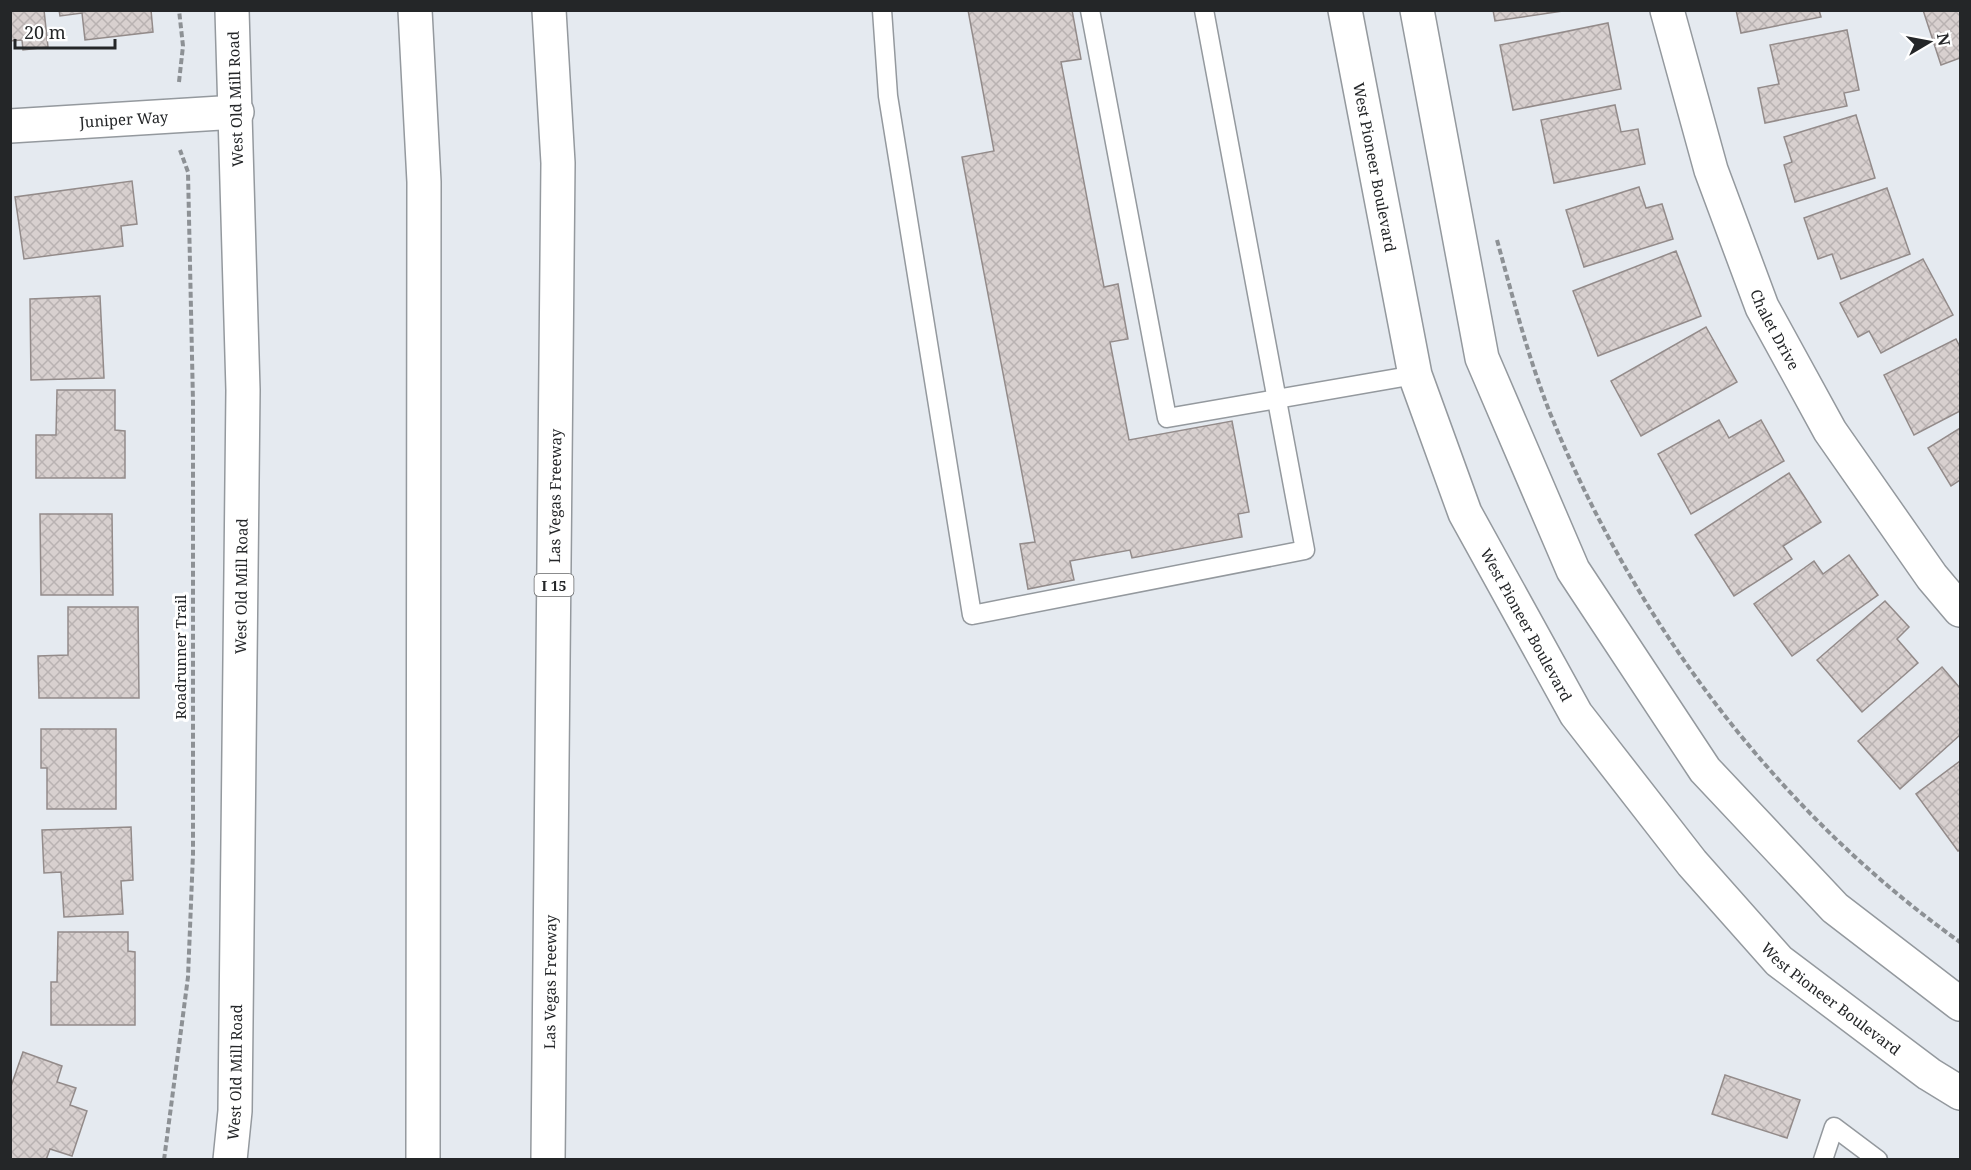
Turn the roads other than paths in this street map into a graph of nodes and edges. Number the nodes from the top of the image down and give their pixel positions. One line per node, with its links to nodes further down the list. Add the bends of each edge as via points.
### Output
1 (232, 10): 10 (main road, West Old Mill Road)
2 (415, 10): 18 (main road, via 424,182)
3 (549, 10): 19 (main road, Las Vegas Freeway / I 15, via 558,175)
4 (882, 10): 13 (lane, via 888,96 972,615 1305,550)
5 (1090, 10): 13 (lane, via 1167,418)
6 (1204, 10): 13 (lane)
7 (1345, 10): 12 (main road, West Pioneer Boulevard)
8 (1417, 10): 15 (main road, via 1482,358 1573,570 1706,770 1835,908)
9 (1667, 10): 14 (main road, Chalet Drive, via 1711,170 1762,307 1830,431 1932,577)
10 (237, 112): 11 (main road, Juniper Way); 17 (main road, West Old Mill Road, via 243,390 235,1112)
11 (10, 126)
12 (1415, 375): 13 (lane); 16 (main road, West Pioneer Boulevard, via 1466,513 1576,714 1692,863 1779,961)
13 (1277, 398)
14 (1960, 610)
15 (1960, 1004)
16 (1960, 1093)
17 (230, 1160)
18 (423, 1160)
19 (548, 1160)
20 (1823, 1160): 21 (lane, via 1834,1127)
21 (1878, 1160)

